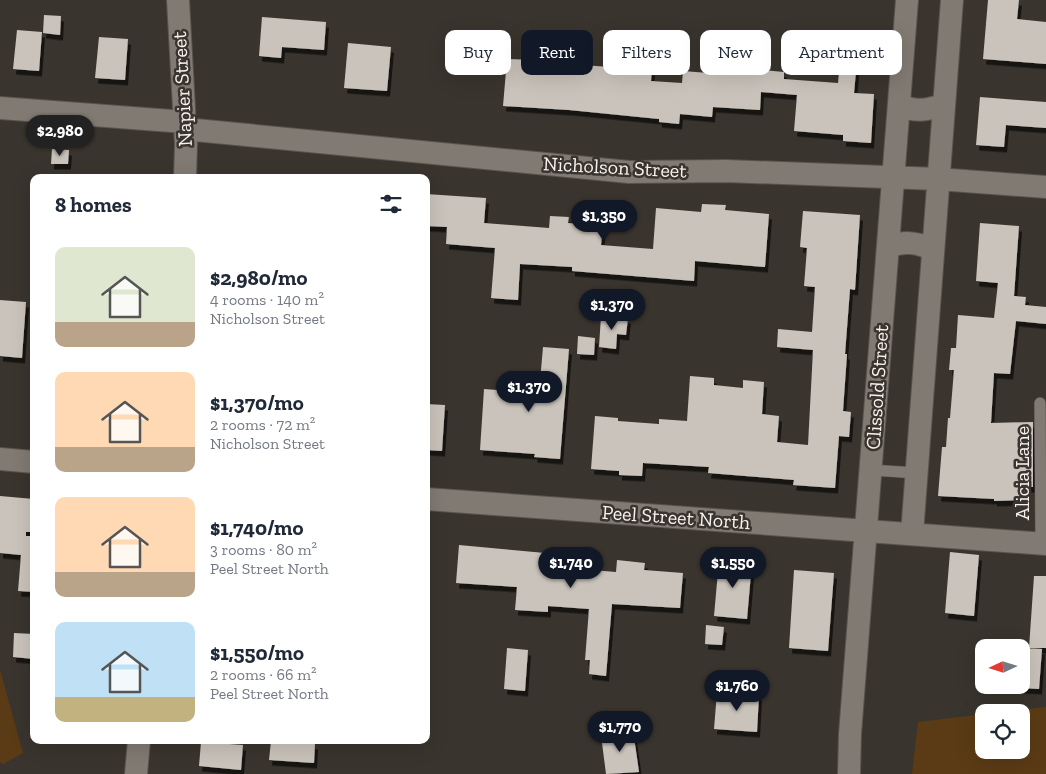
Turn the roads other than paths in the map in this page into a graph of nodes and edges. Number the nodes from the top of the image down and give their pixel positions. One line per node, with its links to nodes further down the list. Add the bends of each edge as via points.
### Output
1 (178, 0): 7 (street, Napier Street)
2 (906, 0): 4 (street, Clissold Street)
3 (952, 0): 5 (street)
4 (899, 104): 5 (street, via 921,110); 9 (street, Clissold Street)
5 (944, 105): 10 (street)
6 (0, 108): 7 (street, Nicholson Street)
7 (185, 126): 8 (street, Napier Street); 9 (street, Nicholson Street, via 629,172 726,171)
8 (185, 174)
9 (893, 177): 10 (street, Nicholson Street); 12 (street, Clissold Street)
10 (938, 179): 11 (street, Nicholson Street); 13 (street)
11 (1046, 187)
12 (888, 247): 13 (street, via 910,242); 17 (street, Clissold Street)
13 (932, 249): 18 (street)
14 (1040, 403): 22 (lane, Alicia Lane)
15 (0, 459): 16 (street)
16 (30, 462)
17 (871, 470): 18 (lane); 20 (street, Clissold Street)
18 (917, 473): 21 (street)
19 (430, 499): 20 (street, Peel Street North)
20 (866, 531): 21 (street, Peel Street North); 25 (street, Clissold Street)
21 (912, 534): 22 (street, Peel Street North)
22 (1043, 544)
23 (139, 744): 24 (street)
24 (136, 774)
25 (849, 774)

